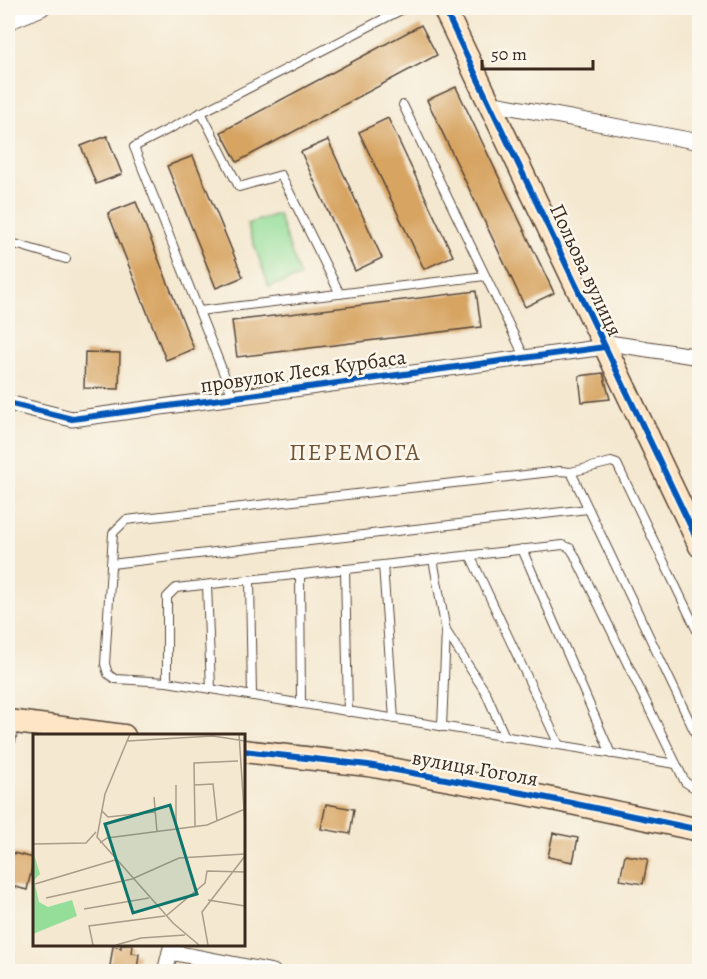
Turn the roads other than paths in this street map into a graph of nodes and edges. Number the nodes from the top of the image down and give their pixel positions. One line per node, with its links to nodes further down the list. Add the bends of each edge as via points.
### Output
1 (42, 8): 4 (street)
2 (405, 8): 7 (lane)
3 (444, 8): 5 (street, Польова вулиця)
4 (8, 22)
5 (489, 103): 8 (street); 14 (street, Польова вулиця)
6 (403, 105): 11 (lane)
7 (201, 112): 12 (lane, via 239,187 281,176); 13 (lane, via 134,147)
8 (699, 142)
9 (8, 242): 10 (lane)
10 (66, 259)
11 (485, 276): 12 (lane); 16 (lane)
12 (340, 294): 13 (lane)
13 (199, 311): 17 (lane)
14 (603, 345): 15 (street, провулок Леся Курбаса); 16 (street, провулок Леся Курбаса); 21 (street, Польова вулиця)
15 (699, 357)
16 (525, 358): 17 (street, провулок Леся Курбаса)
17 (233, 397): 18 (street, провулок Леся Курбаса, via 72,419)
18 (8, 403)
19 (571, 472): 20 (lane); 25 (lane, via 126,520 113,533); 32 (lane, via 617,464)
20 (588, 509): 25 (lane); 43 (lane)
21 (699, 546)
22 (522, 549): 23 (lane); 46 (lane); 47 (lane, via 563,544 570,548)
23 (470, 555): 24 (lane); 44 (lane)
24 (433, 559): 26 (lane); 31 (lane)
25 (111, 564): 33 (lane, via 105,664 108,674 115,679)
26 (383, 565): 27 (lane); 38 (lane)
27 (345, 569): 28 (lane); 37 (lane)
28 (300, 574): 29 (lane); 36 (lane)
29 (250, 580): 30 (lane); 35 (lane)
30 (207, 585): 33 (lane, via 176,588 167,597); 34 (lane)
31 (446, 631): 40 (lane); 42 (lane, via 486,693)
32 (699, 638)
33 (167, 681): 34 (lane)
34 (211, 689): 35 (lane)
35 (252, 696): 36 (lane)
36 (301, 704): 37 (lane)
37 (348, 712): 38 (lane)
38 (394, 719): 40 (lane)
39 (9, 727): 41 (street)
40 (442, 727): 42 (lane)
41 (98, 734)
42 (505, 737): 44 (lane)
43 (699, 743)
44 (559, 745): 46 (lane)
45 (244, 751): 49 (street, вулиця Гоголя, via 380,767)
46 (611, 753): 47 (lane)
47 (676, 764): 48 (lane, via 685,782)
48 (699, 786)
49 (699, 830)
50 (171, 949): 51 (street); 52 (street)
51 (165, 972)
52 (273, 972)

